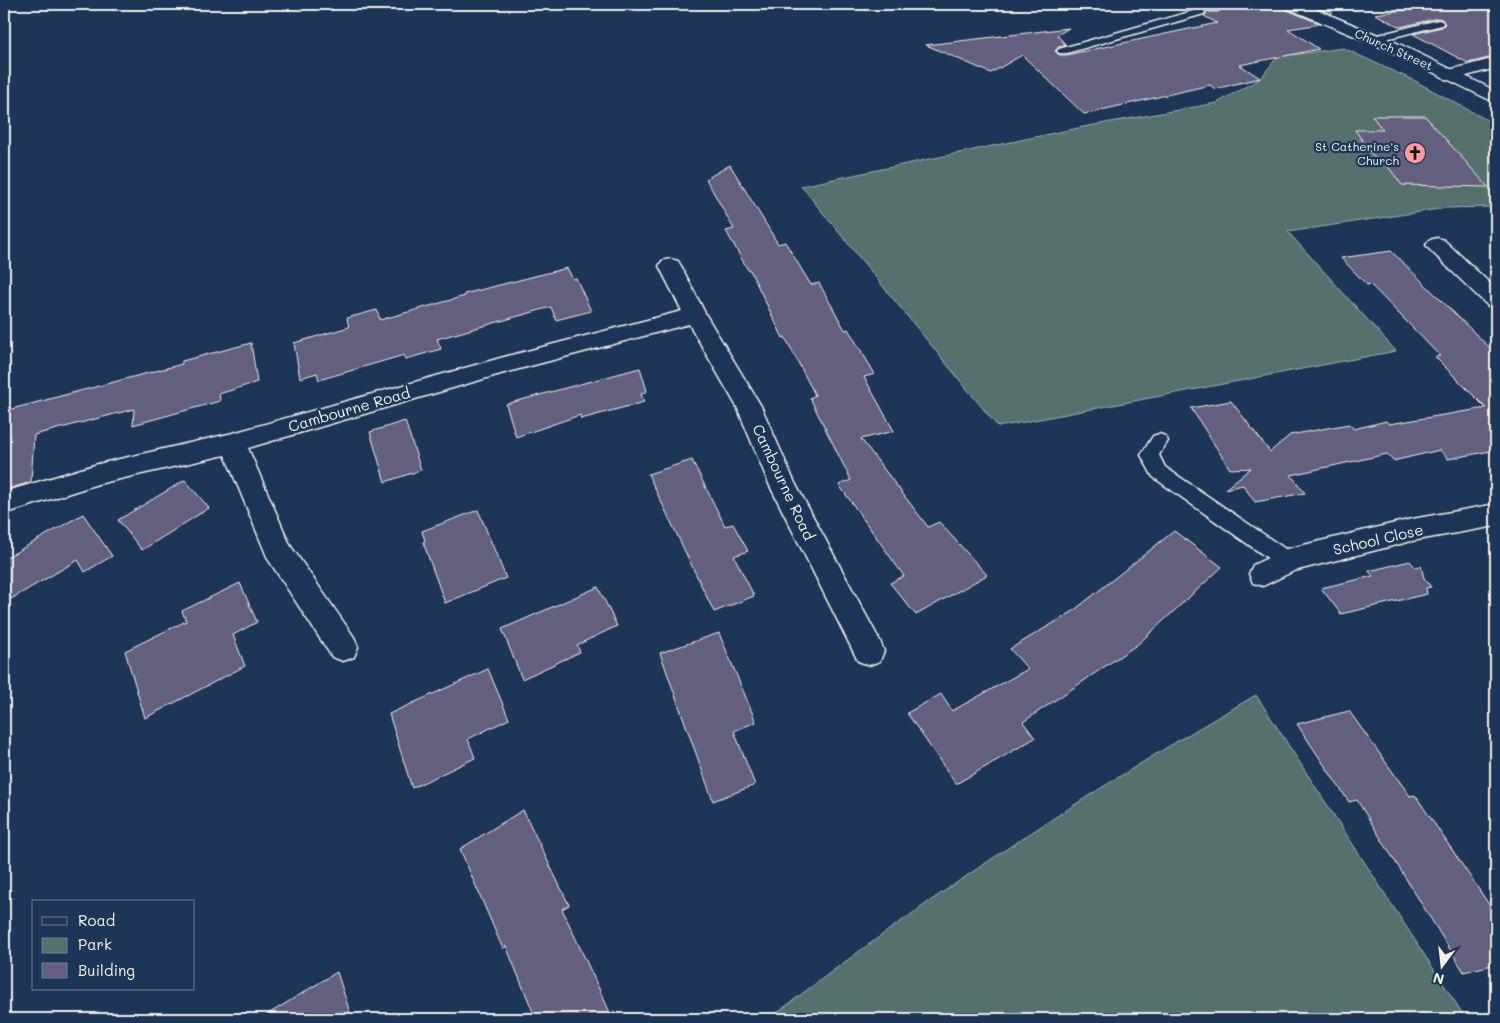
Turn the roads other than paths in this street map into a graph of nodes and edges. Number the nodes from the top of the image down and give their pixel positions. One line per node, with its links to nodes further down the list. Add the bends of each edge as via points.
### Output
1 (1290, 4): 4 (street, Church Street)
2 (1200, 12): 5 (lane)
3 (1438, 23): 4 (lane)
4 (1374, 39): 7 (street, Church Street)
5 (1063, 51)
6 (1496, 63): 7 (street)
7 (1451, 75): 8 (street, Church Street)
8 (1496, 98)
9 (1437, 245): 11 (street)
10 (670, 266): 12 (street, Cambourne Road)
11 (1496, 301)
12 (695, 315): 14 (street, Cambourne Road, via 504,365); 19 (street, Cambourne Road, via 749,406 782,484)
13 (1159, 441): 17 (lane, via 1150,455 1159,472 1210,510)
14 (233, 443): 15 (street, Cambourne Road, via 98,474); 18 (street, via 278,551)
15 (4, 503)
16 (1496, 515): 17 (street, School Close, via 1412,530)
17 (1275, 568)
18 (343, 646)
19 (869, 651)

